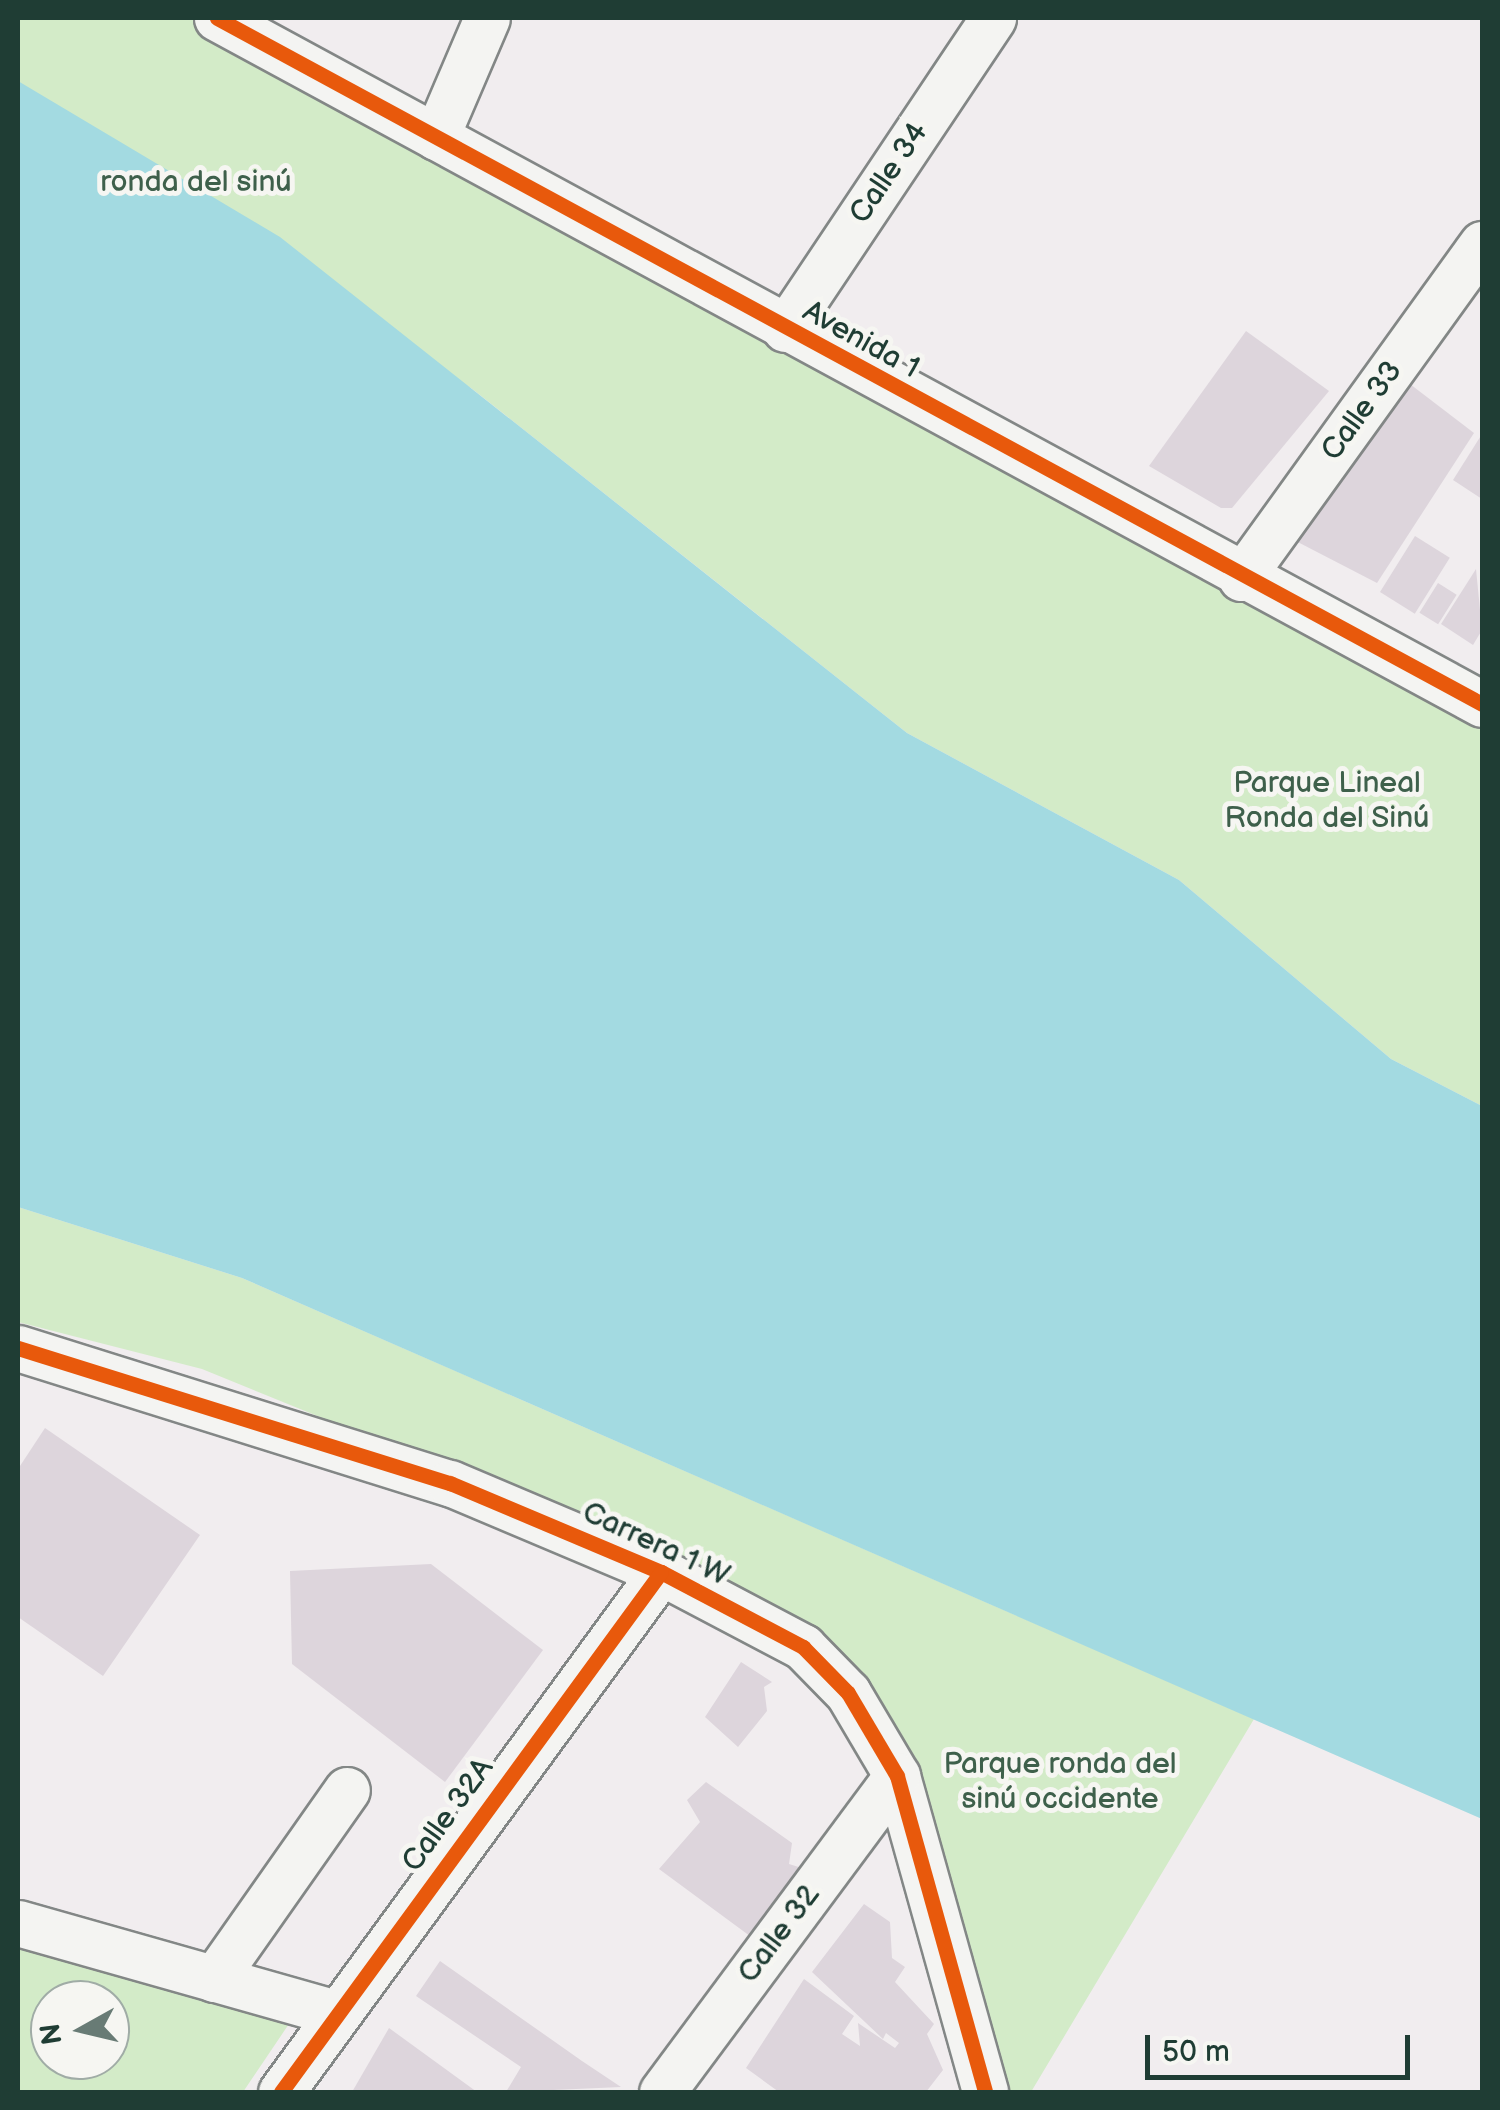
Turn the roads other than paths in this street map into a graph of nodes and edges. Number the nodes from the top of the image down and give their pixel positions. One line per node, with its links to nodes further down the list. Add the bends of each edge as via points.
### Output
1 (217, 18): 4 (street, Avenida 1)
2 (488, 18): 4 (street)
3 (993, 18): 6 (street, Calle 34)
4 (436, 137): 6 (street, Avenida 1)
5 (1482, 244): 7 (street, Calle 33)
6 (784, 329): 7 (street, Avenida 1)
7 (1241, 578): 8 (street, Avenida 1)
8 (1482, 704)
9 (18, 1348): 10 (street, Carrera 1 W, via 450,1483)
10 (661, 1572): 11 (street, Carrera 1 W, via 803,1647 848,1692); 15 (street, Calle 32A)
11 (897, 1776): 17 (street, Calle 32); 18 (street, Carrera 1 W)
12 (347, 1790): 14 (street)
13 (18, 1923): 14 (street)
14 (214, 1979): 15 (street)
15 (336, 2013): 16 (street, Calle 32A)
16 (281, 2092)
17 (662, 2092)
18 (985, 2092)

